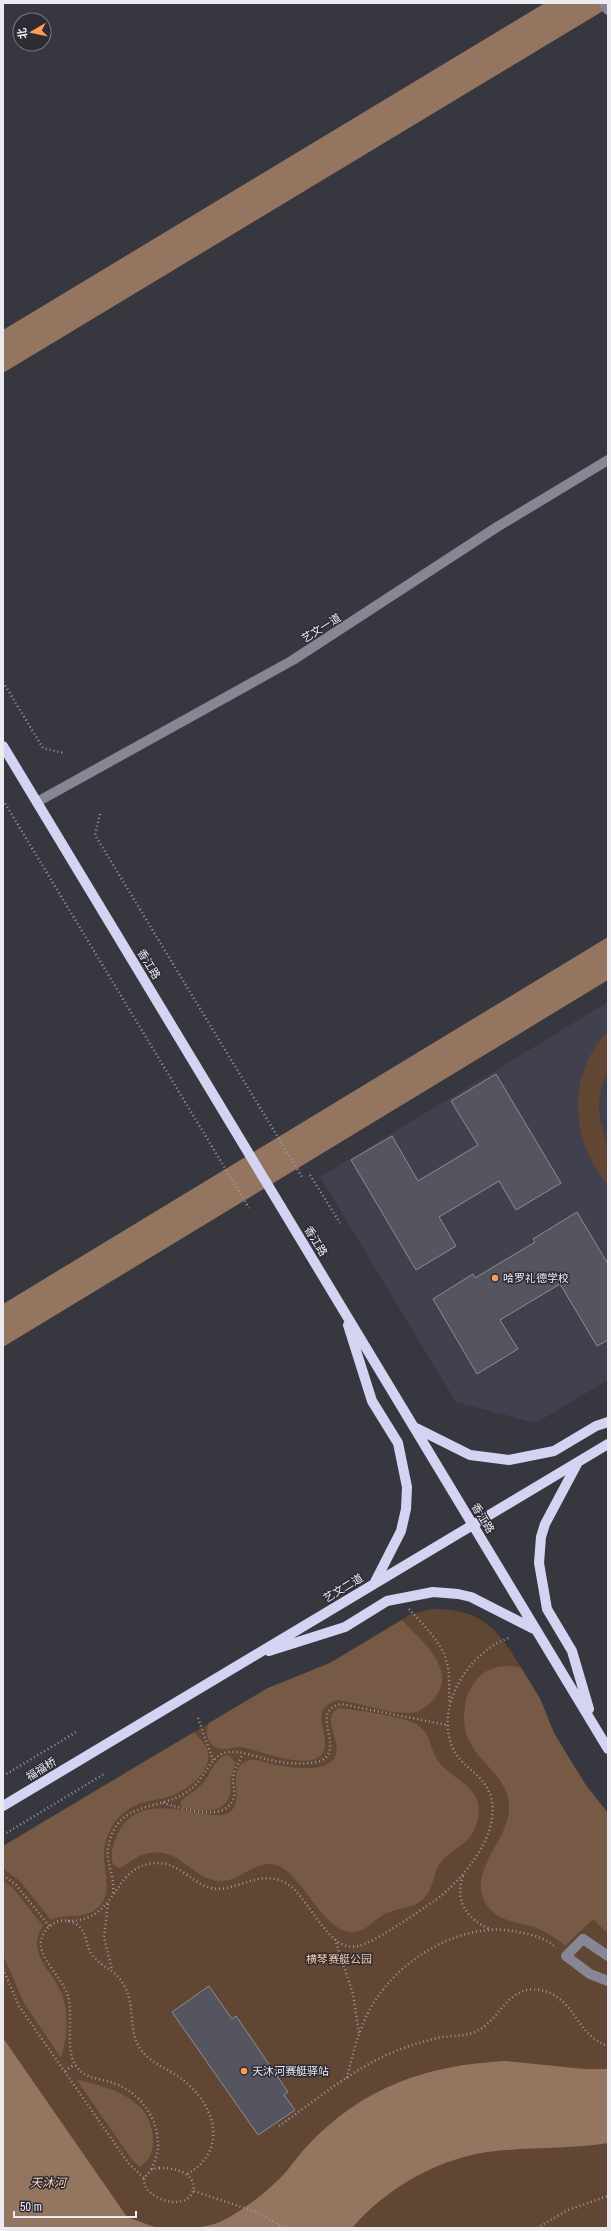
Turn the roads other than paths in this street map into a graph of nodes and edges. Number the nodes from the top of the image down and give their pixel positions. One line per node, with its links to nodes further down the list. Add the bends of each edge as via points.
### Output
1 (604, 3): 2 (street)
2 (608, 10)
3 (608, 460): 5 (street, 艺文一道, via 498,527 287,663)
4 (3, 746): 5 (main road, 香江路)
5 (37, 802): 6 (main road, 香江路)
6 (343, 1310): 8 (main road, 香江路); 12 (main road, via 372,1401 398,1442 407,1487 401,1531)
7 (608, 1422): 8 (main road, via 596,1426 554,1451 509,1460 470,1455)
8 (414, 1428): 11 (main road, 香江路)
9 (608, 1444): 10 (main road, 艺文二道)
10 (578, 1462): 11 (main road, 艺文二道); 15 (main road, via 545,1524 539,1563 547,1609 572,1651)
11 (473, 1525): 12 (main road, 艺文二道); 13 (main road, 香江路)
12 (375, 1583): 14 (main road, 艺文二道)
13 (537, 1630): 14 (main road, via 471,1597 432,1592 387,1601 345,1627); 15 (main road, 香江路)
14 (253, 1656): 17 (main road, 艺文二道)
15 (593, 1723): 16 (main road, 香江路)
16 (608, 1748)
17 (91, 1753): 18 (main road, 福福桥)
18 (3, 1806)
19 (608, 1956): 20 (street, via 583,1939 566,1956 584,1970)
20 (608, 1982)

